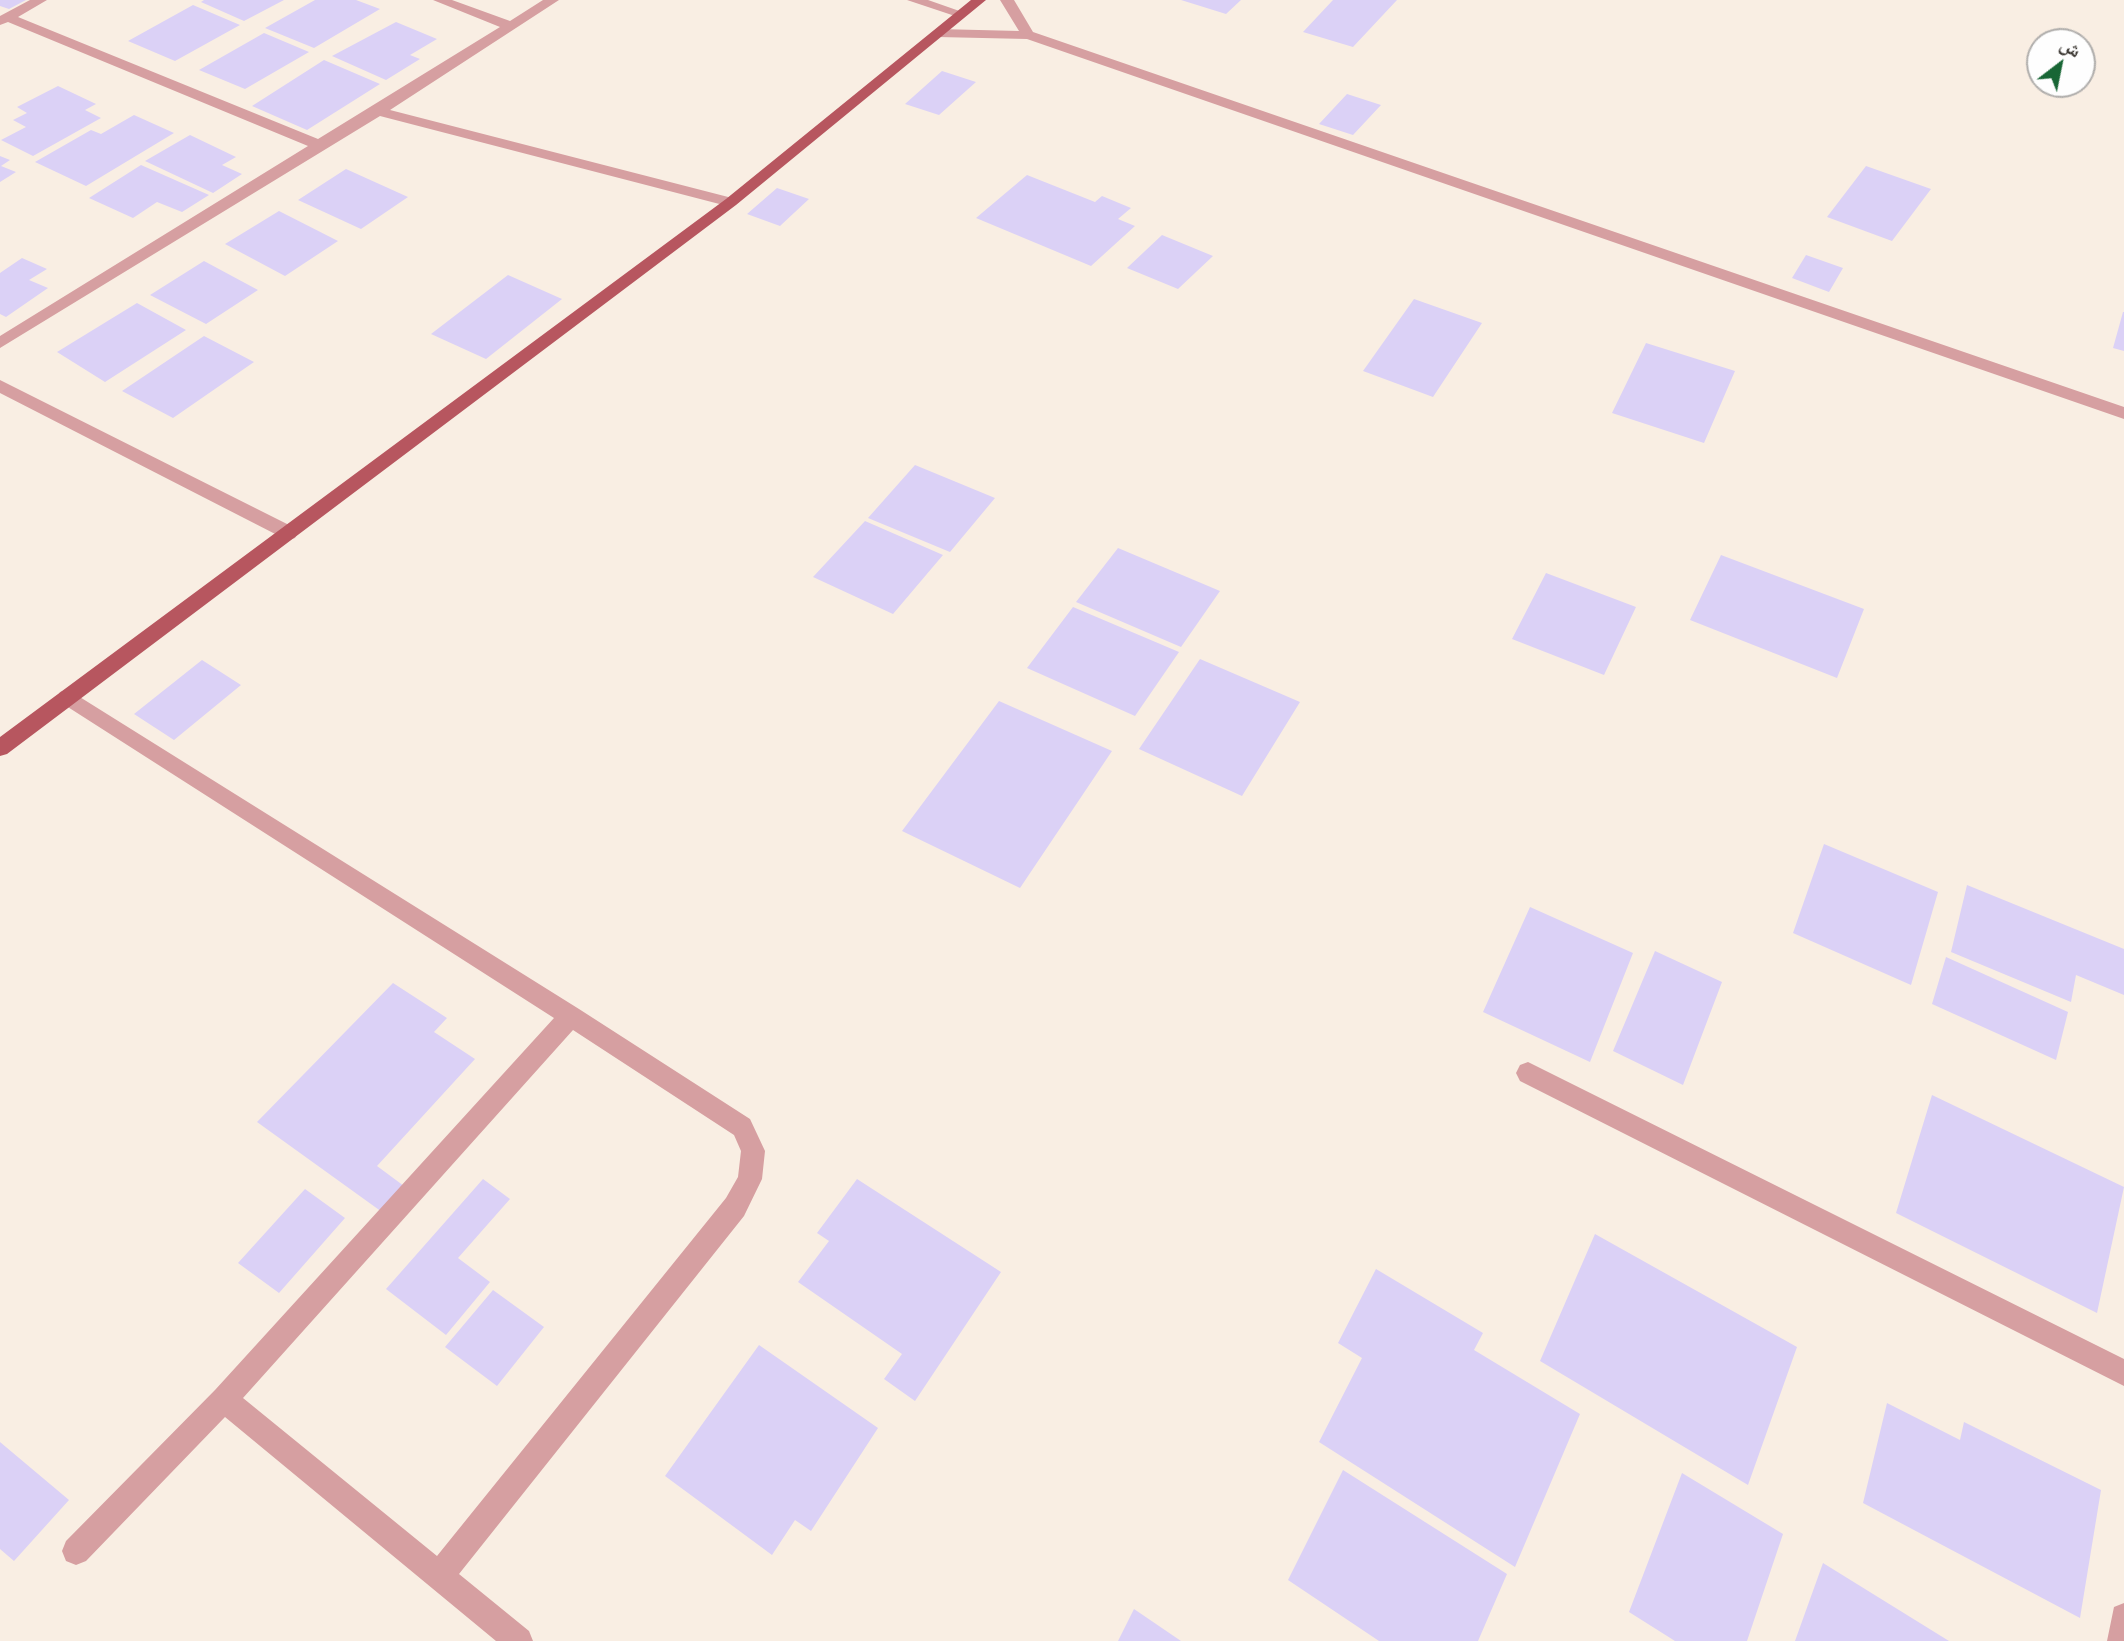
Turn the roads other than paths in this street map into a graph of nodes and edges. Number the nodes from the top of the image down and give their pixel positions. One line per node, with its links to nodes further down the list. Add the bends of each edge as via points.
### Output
1 (40, 0): 8 (street)
2 (440, 0): 9 (street)
3 (552, 0): 9 (street)
4 (914, 0): 7 (street)
5 (979, 0): 7 (main road)
6 (1007, 0): 11 (street)
7 (961, 14): 10 (main road)
8 (4, 19): 13 (street)
9 (510, 26): 12 (street)
10 (938, 33): 11 (street); 14 (main road)
11 (1028, 35): 17 (street)
12 (378, 111): 13 (street); 14 (street)
13 (319, 145): 15 (street)
14 (731, 202): 18 (main road)
15 (0, 343)
16 (0, 386): 18 (street)
17 (2124, 413)
18 (289, 533): 19 (main road)
19 (67, 697): 20 (main road); 21 (street)
20 (0, 748)
21 (571, 1016): 24 (street); 26 (street, via 742,1127 753,1151 750,1179 714,1235)
22 (1528, 1073): 23 (street)
23 (2124, 1373)
24 (224, 1398): 25 (street); 26 (street)
25 (76, 1551)
26 (439, 1576): 28 (street)
27 (2124, 1617): 29 (street)
28 (519, 1641)
29 (2121, 1641)

